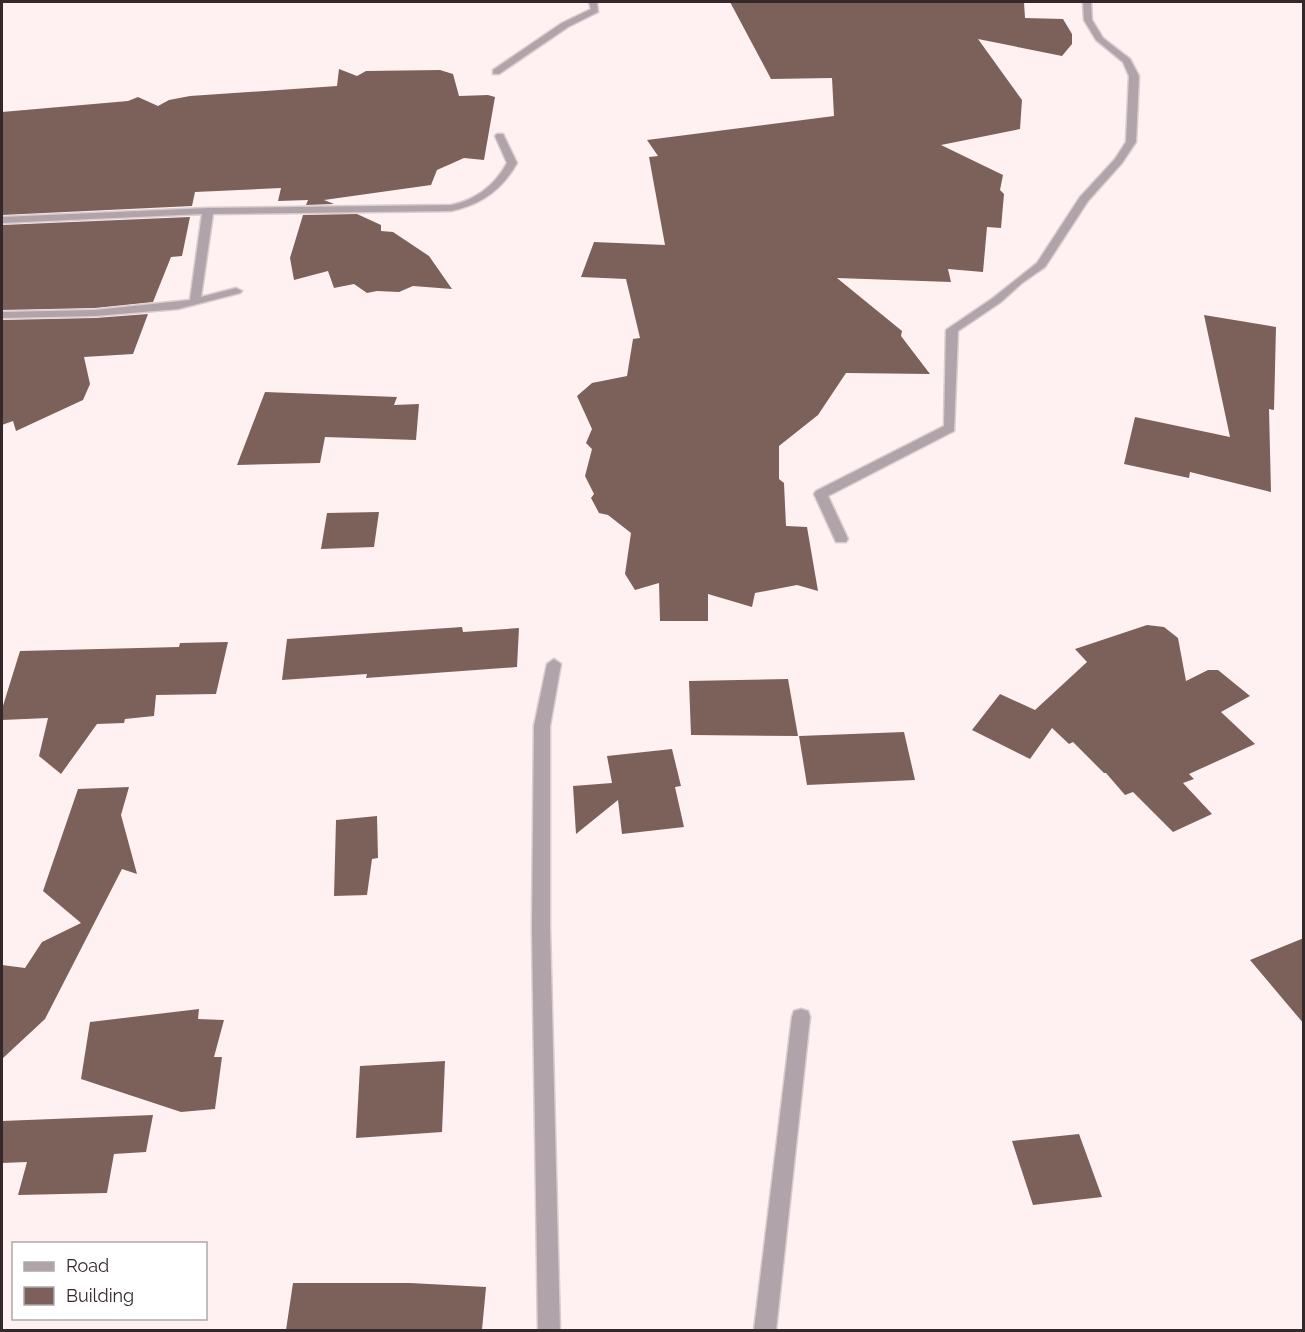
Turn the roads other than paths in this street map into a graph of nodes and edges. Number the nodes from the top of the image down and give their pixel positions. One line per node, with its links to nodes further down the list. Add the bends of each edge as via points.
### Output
1 (593, 2): 3 (street, via 596,9)
2 (1087, 2): 10 (street, via 1088,20 1100,40 1127,61 1134,75 1131,141 1084,199 1041,265 952,330 950,429 821,494)
3 (496, 72)
4 (500, 136): 5 (street, via 512,163 505,179 469,205)
5 (208, 211): 6 (street); 8 (street)
6 (2, 220)
7 (236, 291): 8 (street)
8 (195, 301): 9 (street, via 95,313)
9 (2, 315)
10 (841, 539)
11 (554, 664): 13 (street, via 542,726 541,929)
12 (801, 1017): 14 (street)
13 (549, 1330)
14 (765, 1330)

